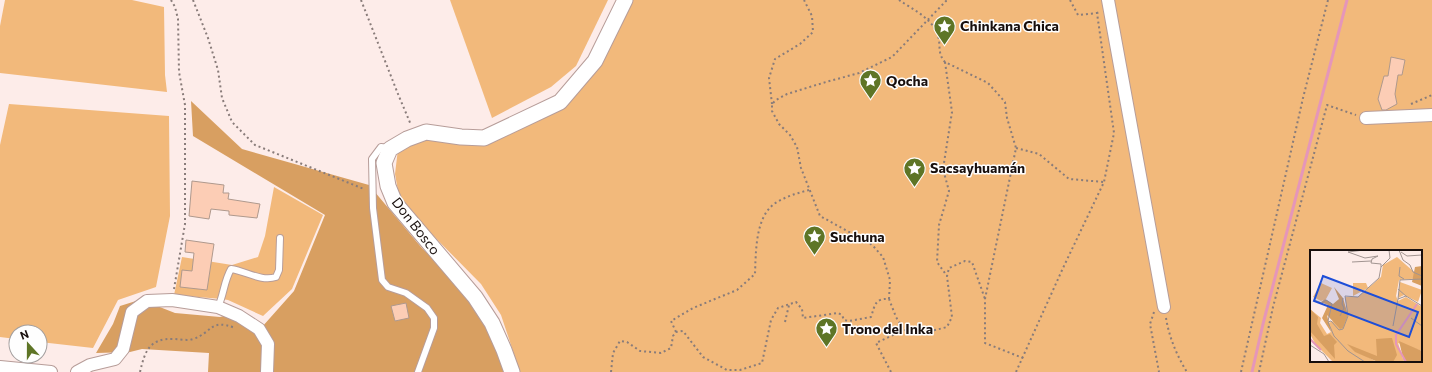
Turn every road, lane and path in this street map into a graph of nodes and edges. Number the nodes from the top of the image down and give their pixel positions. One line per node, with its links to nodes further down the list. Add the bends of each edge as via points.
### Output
1 (171, 0): 27 (path, via 178,19 179,72 185,105 185,224)
2 (193, 0): 22 (path, via 216,64 222,98 232,122 255,145 359,188)
3 (361, 0): 17 (path)
4 (625, 0): 17 (street, via 595,61 560,102 484,138 426,132)
5 (804, 0): 14 (path, via 812,16 813,32 800,44 775,59 769,78)
6 (899, 0): 12 (path)
7 (949, 0): 12 (path)
8 (1070, 0): 11 (path, via 1078,15)
9 (1328, 0): 48 (path, via 1303,98)
10 (1109, 3): 11 (path); 30 (street)
11 (1097, 13): 20 (path, via 1114,133)
12 (928, 20): 13 (path, via 938,35 940,56); 14 (path, via 892,57 859,73 788,94)
13 (944, 62): 18 (path, via 988,83 1005,102); 24 (path, via 952,112 943,168 949,191 939,225 937,262)
14 (772, 104): 21 (path, via 772,111 779,124 790,135 797,148)
15 (1432, 115): 16 (street)
16 (1366, 118): 49 (path, via 1327,105)
17 (416, 135): 19 (street)
18 (1016, 148): 20 (path, via 1039,154 1069,180); 26 (path)
19 (390, 149): 22 (lane, via 381,148 372,159); 42 (street, Don Bosco, via 384,163 388,186 395,204 475,297 492,323)
20 (1104, 182): 35 (path)
21 (809, 190): 25 (path, via 820,216 864,238 883,257 890,280); 34 (path, via 776,202 765,215 757,238 755,274 737,290 693,308 671,321)
22 (373, 191): 41 (lane, via 382,280 388,287 406,293 427,308 434,318 434,328)
23 (280, 238): 29 (lane, via 279,270 276,277 264,278 231,269 226,277)
24 (947, 276): 26 (path, via 950,268 965,261 972,262); 33 (path, via 952,317 947,327 927,332)
25 (889, 299): 28 (path, via 882,298 877,302 870,317 849,321 844,320 838,313 803,318 802,309 796,302); 33 (path)
26 (985, 299): 35 (path, via 985,343)
27 (172, 300): 29 (street); 38 (street, via 147,301 132,312 123,349 115,359 90,365)
28 (789, 305): 31 (path); 34 (path, via 778,308 772,320 762,363 740,370 727,370 703,357 683,331)
29 (218, 307): 40 (street, via 240,316 259,329 268,344)
30 (1164, 307): 46 (path, via 1154,312 1150,324); 47 (path, via 1176,352)
31 (785, 322)
32 (238, 329): 39 (path, via 219,324 191,340 162,339 155,342 147,350)
33 (904, 330): 44 (path, via 876,343)
34 (676, 332): 43 (path, via 671,348 661,353 640,351 627,342 620,341 613,353)
35 (1023, 358): 45 (path)
36 (0, 367): 37 (street)
37 (51, 372)
38 (77, 372)
39 (140, 372)
40 (267, 372)
41 (418, 372)
42 (512, 372)
43 (611, 372)
44 (890, 372)
45 (1016, 372)
46 (1160, 372)
47 (1187, 372)
48 (1242, 372)
49 (1259, 372)

